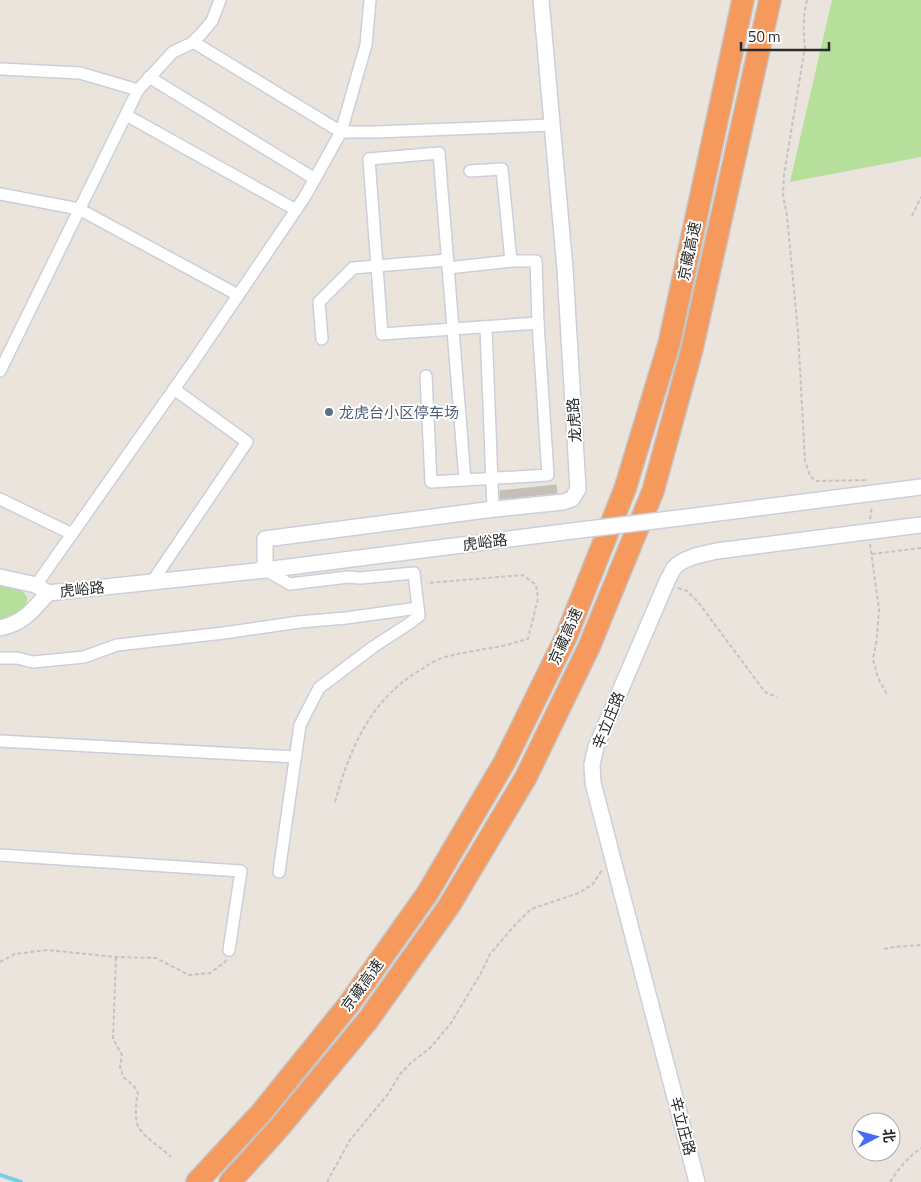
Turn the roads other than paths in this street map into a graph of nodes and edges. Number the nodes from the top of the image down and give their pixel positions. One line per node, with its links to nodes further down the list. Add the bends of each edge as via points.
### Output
1 (220, 0): 6 (street, via 212,21)
2 (370, 0): 12 (street, via 366,45)
3 (541, 0): 11 (street, 龙虎路)
4 (743, 0): 48 (highway, 京藏高速, via 669,344 625,490 566,637 504,763 427,894 343,1012 261,1114)
5 (770, 0): 49 (highway, 京藏高速, via 692,349 653,491 589,647 526,777 449,906 368,1020)
6 (192, 43): 8 (street, via 173,52); 12 (street)
7 (0, 69): 9 (street, via 80,73)
8 (149, 77): 9 (street); 14 (street)
9 (138, 90): 10 (street)
10 (126, 115): 16 (street); 17 (street)
11 (551, 125): 12 (street); 33 (street, 龙虎路, via 578,489 572,499 563,502)
12 (341, 132): 14 (street)
13 (470, 171): 18 (street, via 502,169)
14 (315, 179): 17 (street)
15 (0, 194): 16 (street)
16 (79, 210): 21 (street); 26 (street)
17 (296, 210): 21 (street)
18 (511, 261): 19 (street); 22 (street, via 536,260)
19 (448, 264): 20 (street); 20 (street, via 439,153 369,159); 24 (street)
20 (377, 266): 24 (street, via 382,334); 25 (street, via 353,268 319,302)
21 (238, 295): 28 (street)
22 (538, 323): 23 (street); 29 (street, via 548,475)
23 (486, 327): 24 (street); 29 (street)
24 (453, 329): 30 (street)
25 (322, 339)
26 (0, 371)
27 (426, 376): 30 (street, via 431,482)
28 (174, 389): 35 (street); 38 (street, via 246,442)
29 (492, 478): 30 (street); 33 (street)
30 (465, 480)
31 (921, 487): 36 (street, 虎峪路, bridge)
32 (0, 499): 35 (street)
33 (493, 510): 36 (street, 龙虎路, via 265,540)
34 (921, 525): 50 (street, 辛立庄路, via 717,551 685,561 675,568 666,584 596,747 592,764 594,783)
35 (72, 534): 39 (street)
36 (265, 570): 38 (street, 虎峪路); 40 (street, via 290,584 414,573)
37 (0, 576): 39 (street)
38 (152, 582): 39 (street, 虎峪路)
39 (42, 589): 41 (street, via 27,616)
40 (418, 608): 42 (street, via 117,645 84,657 33,662); 44 (street, via 419,616 319,688 300,725)
41 (0, 628)
42 (0, 658)
43 (0, 741): 44 (street)
44 (295, 757): 46 (street)
45 (0, 855): 47 (street, via 241,871)
46 (279, 872)
47 (229, 950)
48 (197, 1182)
49 (230, 1182)
50 (698, 1182)

